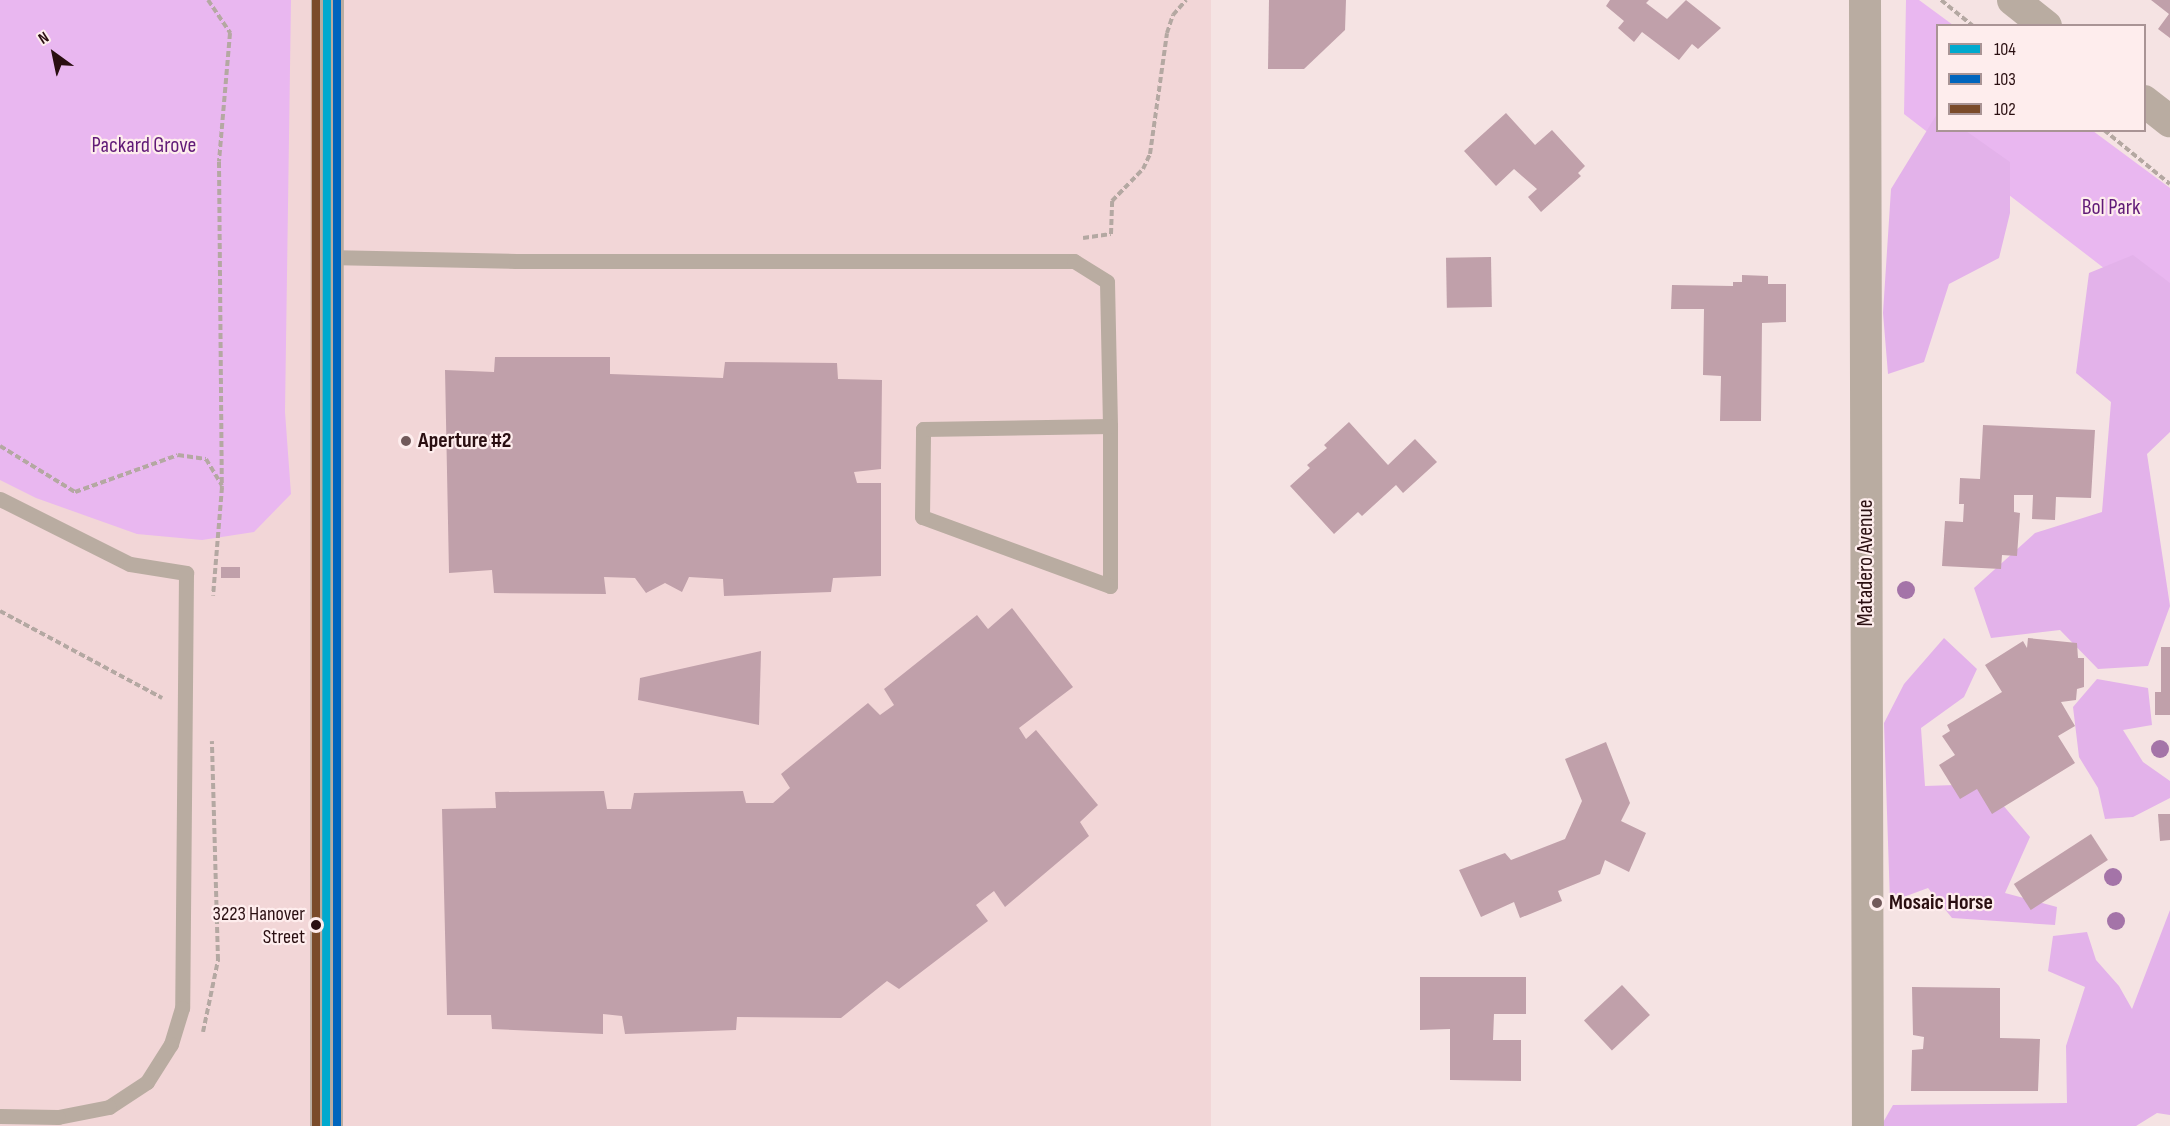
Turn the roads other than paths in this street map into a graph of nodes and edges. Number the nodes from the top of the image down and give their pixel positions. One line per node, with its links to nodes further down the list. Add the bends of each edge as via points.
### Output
1 (327, 0): 7 (street)
2 (1865, 0): 12 (street, Matadero Avenue)
3 (2013, 0): 4 (street)
4 (2043, 24)
5 (2146, 102): 6 (street)
6 (2170, 121)
7 (327, 257): 8 (lane, via 1074,261 1107,282); 11 (street)
8 (1110, 426): 8 (lane, via 1110,586 922,517 923,429)
9 (0, 499): 10 (lane, via 130,564 186,573 182,1008 171,1044 147,1082 109,1107 58,1117)
10 (0, 1116)
11 (326, 1126)
12 (1868, 1126)

